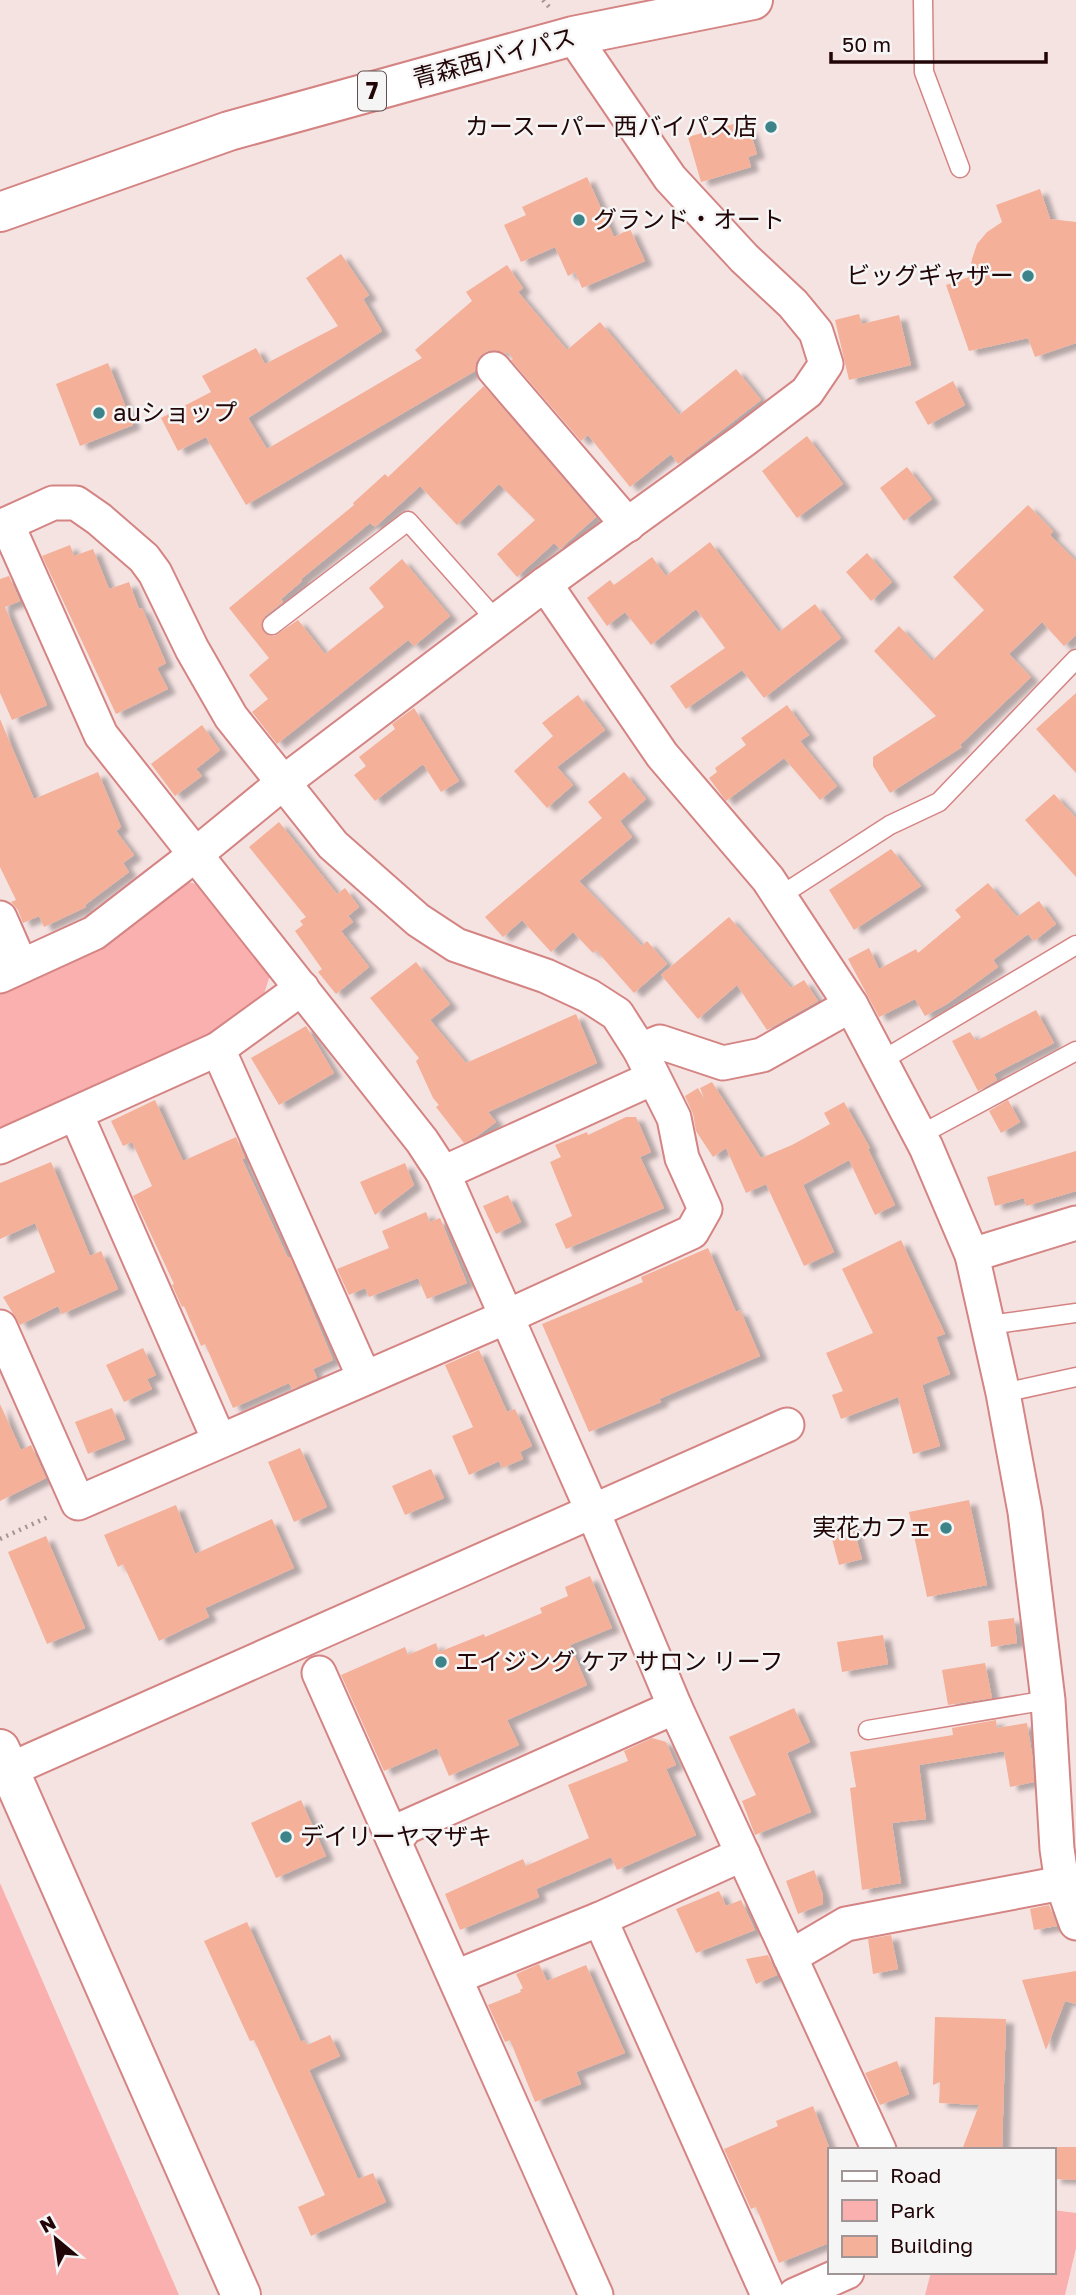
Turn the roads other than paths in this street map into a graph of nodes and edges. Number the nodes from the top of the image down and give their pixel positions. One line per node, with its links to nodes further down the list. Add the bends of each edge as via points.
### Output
1 (753, 0): 3 (main road, 青森西バイパス / 7)
2 (923, 0): 4 (lane, via 923,72)
3 (573, 36): 5 (main road, 青森西バイパス / 7, via 229,131); 7 (street, via 670,178 816,332 826,364 807,392)
4 (960, 168)
5 (0, 212)
6 (494, 369): 7 (street)
7 (628, 524): 9 (street)
8 (4, 526): 13 (street, via 54,503 76,503 144,558 231,716); 14 (street, via 101,735)
9 (545, 583): 10 (street); 15 (street, via 662,755)
10 (496, 620): 11 (lane, via 408,521); 13 (street)
11 (272, 625)
12 (1076, 659): 15 (lane, via 939,802 890,825)
13 (284, 782): 14 (street); 24 (street, via 333,845 418,920 456,945 589,996 617,1014)
14 (195, 855): 18 (street, via 94,933); 19 (street)
15 (780, 897): 20 (street)
16 (0, 918): 18 (street)
17 (1076, 944): 23 (lane)
18 (11, 971)
19 (302, 988): 21 (street); 28 (street)
20 (851, 1005): 23 (street); 24 (street, via 762,1055 723,1063 660,1042)
21 (218, 1049): 25 (street); 35 (street)
22 (1076, 1051): 26 (lane)
23 (881, 1061): 26 (street)
24 (647, 1064): 28 (street); 32 (street, via 674,1118 682,1158 705,1209 692,1232)
25 (76, 1114): 27 (street); 39 (street)
26 (920, 1135): 30 (street)
27 (0, 1147)
28 (443, 1173): 32 (street)
29 (1076, 1223): 30 (street)
30 (972, 1255): 33 (street)
31 (1076, 1313): 33 (lane)
32 (506, 1317): 35 (street); 40 (street)
33 (989, 1325): 37 (street)
34 (0, 1327): 39 (street, via 78,1503)
35 (364, 1377): 39 (street)
36 (1076, 1377): 37 (lane)
37 (1003, 1393): 42 (street, via 1025,1512)
38 (787, 1425): 40 (street)
39 (219, 1440)
40 (593, 1512): 43 (street); 45 (street)
41 (319, 1673): 46 (street)
42 (1048, 1700): 44 (lane); 48 (street)
43 (675, 1707): 46 (street, via 406,1827); 47 (street)
44 (868, 1730)
45 (3, 1764): 55 (main road)
46 (395, 1841): 52 (street)
47 (743, 1854): 49 (street); 51 (street)
48 (1062, 1883): 50 (street); 51 (street, via 846,1924)
49 (600, 1919): 52 (street); 57 (street)
50 (1076, 1923)
51 (790, 1957): 53 (street)
52 (456, 1978): 56 (street)
53 (878, 2148)
54 (842, 2274): 58 (street)
55 (241, 2295)
56 (596, 2295)
57 (768, 2295)
58 (795, 2295)

